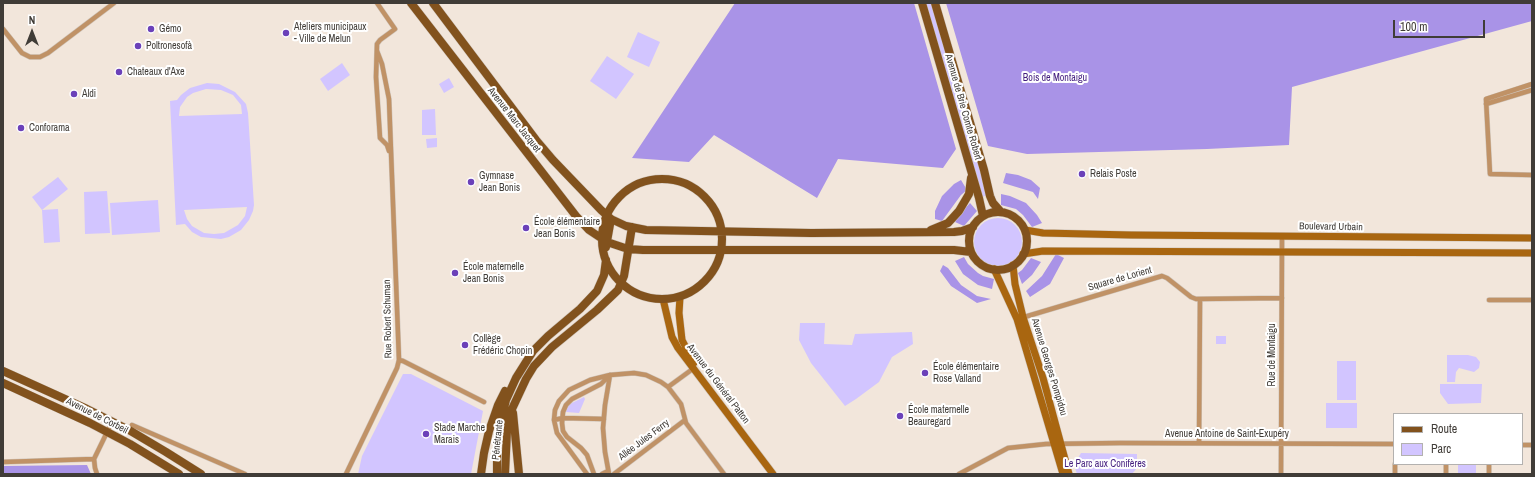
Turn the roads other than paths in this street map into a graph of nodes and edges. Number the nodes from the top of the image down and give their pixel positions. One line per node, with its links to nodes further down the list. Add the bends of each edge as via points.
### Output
1 (114, 3): 7 (street, via 40,57 30,57 22,53)
2 (376, 3): 8 (street, Rue Robert Schuman, via 395,29 380,40)
3 (411, 3): 24 (main road, Avenue Marc Jacquet, via 576,216 589,230)
4 (433, 3): 17 (main road, Avenue Marc Jacquet, via 536,140)
5 (922, 3): 13 (main road, Avenue de Brie Comte Robert)
6 (935, 3): 15 (main road, Avenue de Brie Comte Robert, via 990,196)
7 (3, 29)
8 (377, 51): 12 (street, Rue Robert Schuman, via 387,88); 12 (street, Rue Robert Schuman, via 380,138)
9 (1532, 84): 11 (street)
10 (1532, 90): 11 (street)
11 (1486, 102): 14 (street, via 1490,174)
12 (390, 153): 39 (street, Rue Robert Schuman)
13 (972, 175): 16 (main road, Avenue de Brie Comte Robert); 21 (main road, via 966,200 952,220)
14 (1532, 175)
15 (1001, 212): 16 (main road); 20 (main road, via 1015,218)
16 (983, 216): 18 (main road)
17 (611, 219): 19 (main road, Avenue Marc Jacquet); 24 (main road)
18 (973, 227): 21 (main road, Avenue Marc Jacquet, via 954,232); 26 (main road, via 969,245)
19 (632, 228): 21 (main road, Avenue Marc Jacquet, via 709,232); 25 (main road, Pénétrante)
20 (1025, 230): 22 (main road, Boulevard Urbain, via 1043,233); 29 (main road, via 1026,246)
21 (923, 232)
22 (1282, 236): 23 (main road, Boulevard Urbain); 27 (street, Rue de Montaigu)
23 (1532, 238)
24 (607, 242): 25 (main road, Avenue Marc Jacquet); 42 (main road, via 604,275 597,291 540,344)
25 (628, 249): 26 (main road, Avenue Marc Jacquet); 47 (main road, Pénétrante, via 624,276 618,290 542,356 526,379)
26 (971, 252): 31 (main road, via 978,262)
27 (1282, 252): 28 (main road); 29 (main road, via 1043,251); 33 (street, Rue de Montaigu)
28 (1532, 253)
29 (1023, 254): 30 (main road)
30 (1013, 265): 31 (main road); 38 (main road, Avenue Georges Pompidou)
31 (994, 270): 38 (main road, Avenue Georges Pompidou)
32 (680, 297): 34 (main road); 34 (main road, via 696,289 712,273 721,252 722,230 714,208 699,192 679,182 656,179 635,186 617,200 605,219 602,241 607,263 620,282 638,294); 40 (main road, Avenue du Général Patton, via 682,340)
33 (1282, 298): 35 (street); 57 (street, Rue de Montaigu)
34 (663, 299): 40 (main road, Avenue du Général Patton, via 672,337)
35 (1200, 299): 38 (street, Square de Lorient, via 1191,297 1162,276); 56 (street)
36 (1489, 300): 37 (street)
37 (1532, 300)
38 (1020, 318): 55 (main road, Avenue Georges Pompidou, via 1042,378); 55 (main road, Avenue Georges Pompidou, via 1040,400 1044,404)
39 (399, 360): 46 (street); 66 (street, Rue Robert Schuman)
40 (694, 368): 45 (street); 76 (main road, Avenue du Général Patton); 77 (main road, Avenue du Général Patton)
41 (3, 371): 52 (main road)
42 (520, 371): 67 (main road, via 504,391 498,406 489,431); 68 (main road, Pénétrante, via 506,400 499,434)
43 (610, 375): 45 (street, via 643,374); 48 (street, via 601,384 568,402); 49 (street); 50 (street, via 590,380 569,390 559,401)
44 (3, 383): 54 (main road, Avenue de Corbeil)
45 (668, 387): 51 (street, via 681,404)
46 (484, 402)
47 (512, 409): 69 (main road, Pénétrante, via 507,430); 70 (main road)
48 (562, 418): 49 (street); 50 (street); 72 (street, via 563,431 587,455)
49 (604, 419): 61 (street)
50 (554, 420): 71 (street, via 559,438)
51 (685, 420): 74 (street, Allée Jules Ferry); 75 (street)
52 (112, 422): 54 (street); 64 (main road)
53 (132, 425): 65 (street)
54 (107, 432): 59 (street); 63 (main road, Avenue de Corbeil)
55 (1057, 443): 56 (street, Avenue Antoine de Saint-Exupéry); 78 (street, Avenue Antoine de Saint-Exupéry, via 1008,448); 79 (main road, Avenue Georges Pompidou); 80 (main road, Avenue Georges Pompidou)
56 (1199, 443): 57 (street, Avenue Antoine de Saint-Exupéry)
57 (1281, 444): 58 (street, Avenue Antoine de Saint-Exupéry); 81 (street, Rue de Montaigu)
58 (1393, 444)
59 (94, 459): 60 (street); 62 (street)
60 (3, 462)
61 (608, 472): 73 (street)
62 (98, 474)
63 (180, 474)
64 (201, 474)
65 (245, 474)
66 (346, 474)
67 (481, 474)
68 (497, 474)
69 (505, 474)
70 (519, 474)
71 (587, 474)
72 (594, 474)
73 (602, 474)
74 (614, 474)
75 (724, 474)
76 (773, 474)
77 (776, 474)
78 (958, 474)
79 (1063, 474)
80 (1070, 474)
81 (1281, 474)

